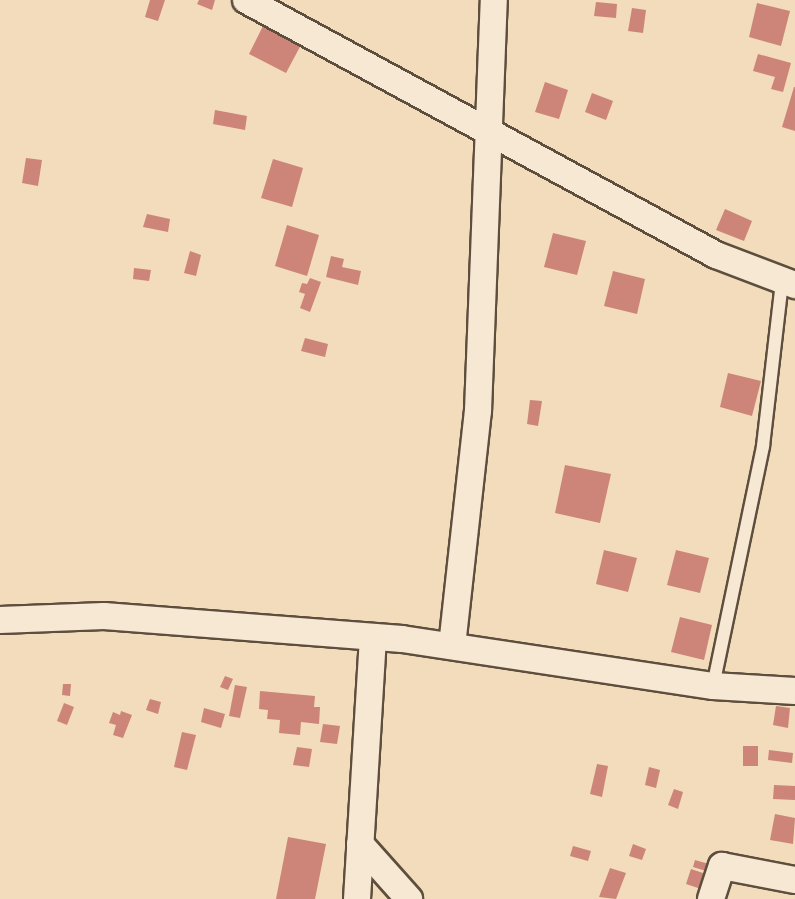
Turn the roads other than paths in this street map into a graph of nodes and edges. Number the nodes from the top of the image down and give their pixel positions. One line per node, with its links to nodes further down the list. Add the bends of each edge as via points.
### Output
1 (246, 0): 3 (street)
2 (494, 0): 3 (street)
3 (490, 135): 4 (street, via 716,255); 7 (street, via 478,411)
4 (789, 284): 8 (lane, via 763,446)
5 (0, 620): 6 (street, via 104,616)
6 (373, 637): 7 (street); 10 (street)
7 (452, 646): 8 (street)
8 (713, 686): 9 (street)
9 (795, 691)
10 (360, 844): 12 (street); 13 (street)
11 (795, 880): 14 (street, via 722,866)
12 (357, 899)
13 (409, 899)
14 (711, 899)

